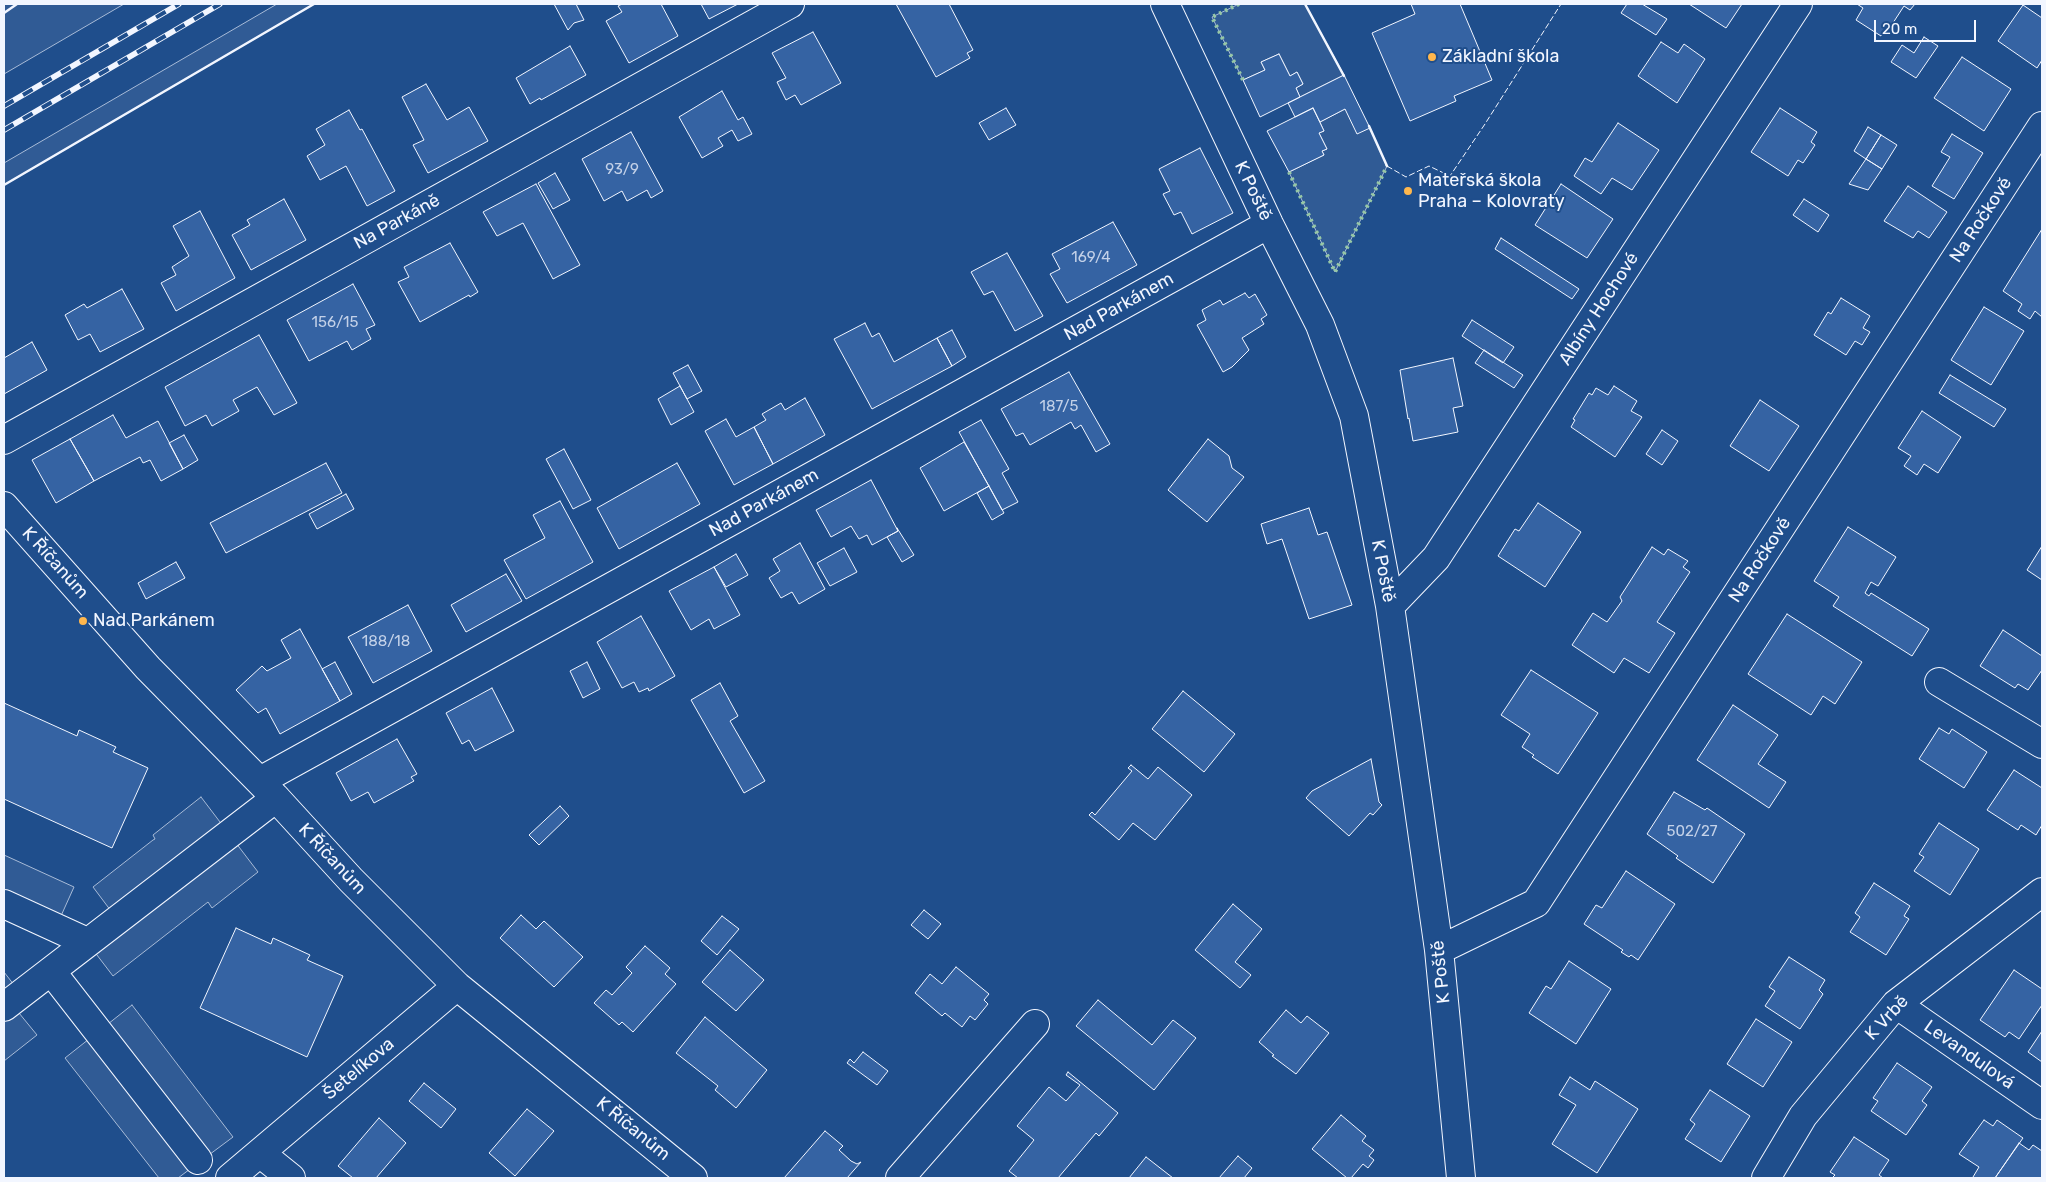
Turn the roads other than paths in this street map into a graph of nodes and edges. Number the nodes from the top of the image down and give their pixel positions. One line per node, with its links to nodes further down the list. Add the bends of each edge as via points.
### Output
1 (790, 4): 6 (street, Na Parkáně)
2 (1165, 4): 5 (street, K Poště)
3 (1798, 4): 8 (street, Albíny Hochové, via 1436,558)
4 (2042, 126): 15 (street, Na Ročkově, via 1536,903)
5 (1269, 224): 8 (street, K Poště, via 1320,325 1354,416); 11 (street, Nad Parkánem)
6 (4, 440)
7 (4, 506): 11 (street, K Říčanům, via 148,668)
8 (1390, 606): 15 (street, K Poště)
9 (1939, 682): 10 (street)
10 (2042, 744)
11 (268, 789): 14 (street, Nad Parkánem); 17 (street, K Říčanům, via 351,880)
12 (2042, 892): 18 (street, K Vrbě)
13 (4, 904): 14 (street)
14 (87, 942): 16 (street, Nad Parkánem)
15 (1439, 950): 28 (street, K Poště)
16 (51, 970): 19 (street, Nad Parkánem); 23 (street)
17 (457, 986): 22 (street, Šetelíkova); 26 (street, K Říčanům)
18 (1896, 1004): 21 (street, Levandulová); 29 (street, K Vrbě, via 1803,1116)
19 (4, 1007)
20 (1035, 1024): 27 (street)
21 (2042, 1106)
22 (260, 1153): 24 (street, Šetelíkova); 25 (street)
23 (198, 1160)
24 (230, 1178)
25 (291, 1178)
26 (693, 1178)
27 (900, 1178)
28 (1461, 1178)
29 (1766, 1178)

